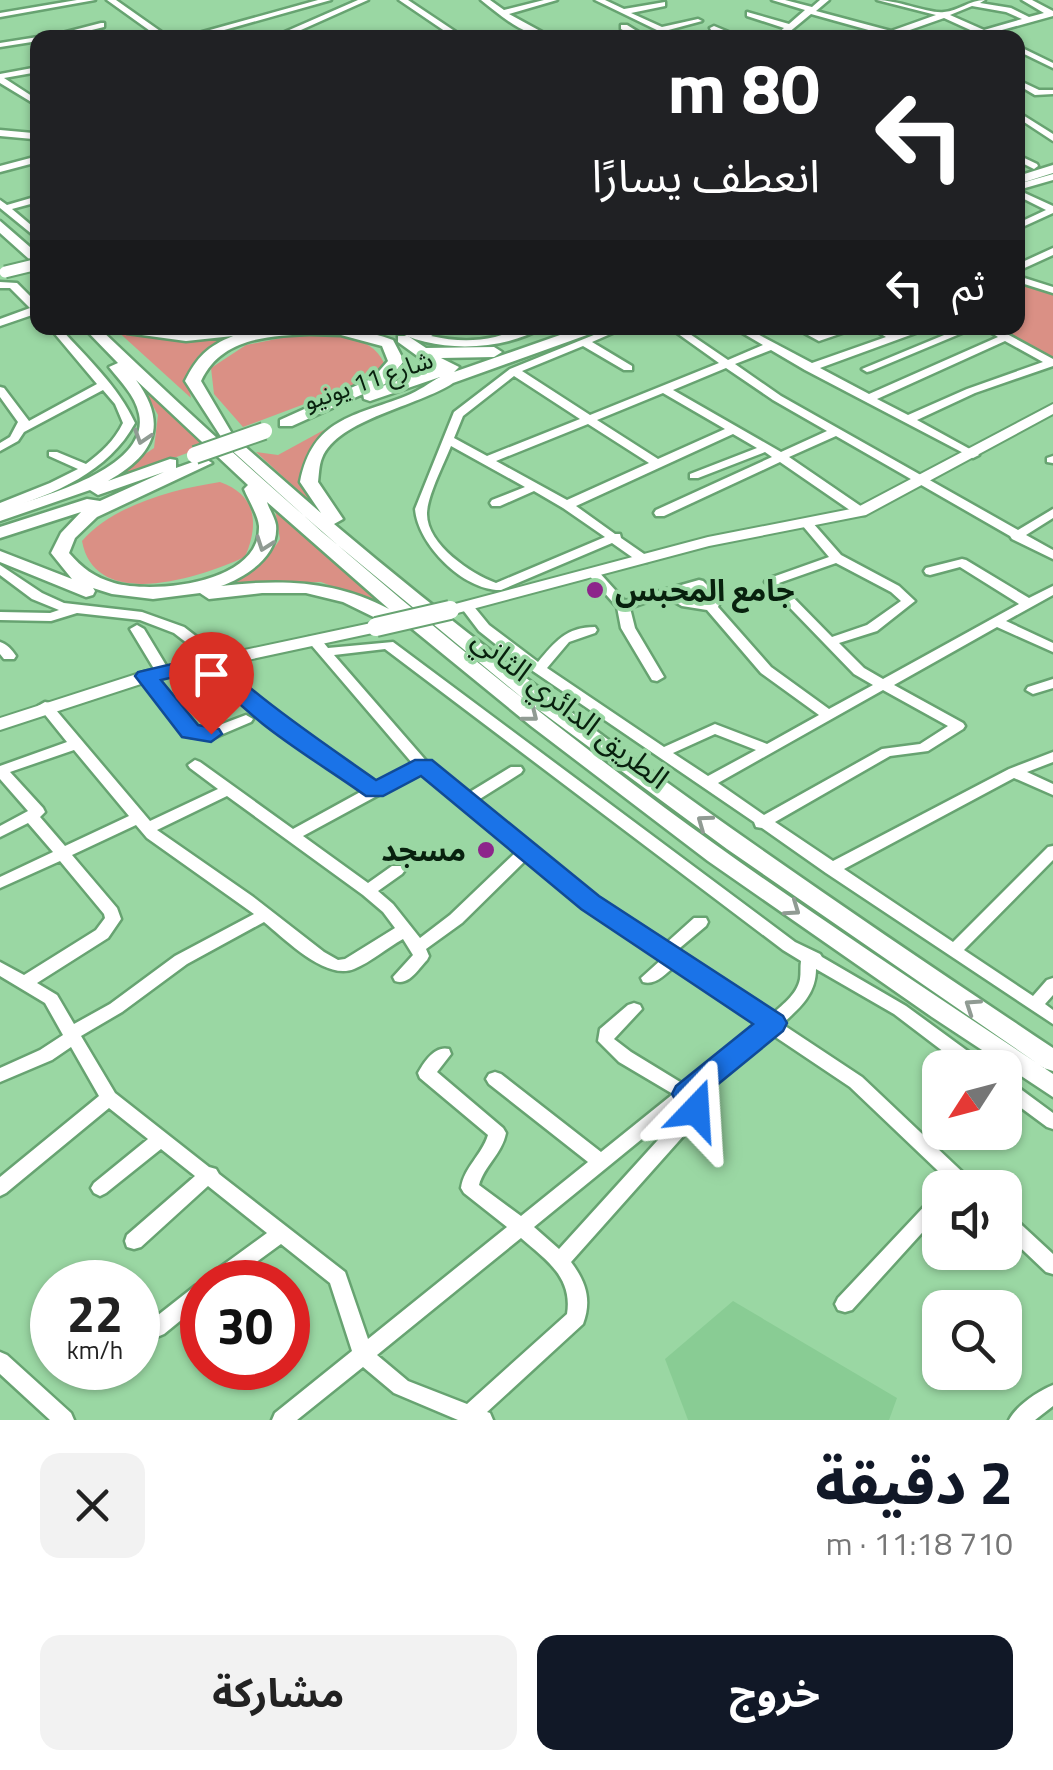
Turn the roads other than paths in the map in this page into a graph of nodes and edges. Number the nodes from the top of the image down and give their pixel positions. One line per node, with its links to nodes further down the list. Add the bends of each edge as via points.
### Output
1 (28, 0): 17 (street)
2 (91, 0): 17 (street)
3 (110, 0): 32 (street)
4 (327, 0): 33 (street)
5 (364, 0): 34 (street)
6 (403, 0): 35 (street)
7 (485, 0): 20 (street)
8 (553, 0): 20 (street)
9 (599, 0): 19 (street)
10 (776, 0): 18 (street)
11 (824, 0): 18 (street)
12 (881, 0): 14 (street)
13 (1026, 0): 23 (street)
14 (901, 2): 22 (street)
15 (976, 2): 22 (street); 25 (street)
16 (662, 4): 19 (street)
17 (41, 9): 24 (street)
18 (810, 10): 29 (street); 40 (street)
19 (623, 12): 26 (street, via 663,30)
20 (503, 13): 36 (street)
21 (750, 14): 29 (street)
22 (944, 14): 41 (street); 42 (street)
23 (1052, 14): 25 (street)
24 (0, 15)
25 (1027, 18): 43 (street)
26 (698, 21)
27 (101, 25): 31 (street)
28 (624, 27): 37 (street)
29 (789, 27): 39 (street)
30 (714, 28): 38 (street)
31 (79, 30)
32 (154, 30)
33 (216, 30)
34 (293, 30)
35 (449, 30)
36 (530, 30)
37 (629, 30)
38 (718, 30)
39 (785, 30)
40 (880, 30)
41 (899, 30)
42 (980, 30)
43 (991, 30)
44 (30, 40): 45 (street)
45 (0, 45)
46 (1025, 52): 47 (street)
47 (1053, 66)
48 (30, 70): 49 (street)
49 (0, 78): 51 (street)
50 (1025, 86): 52 (street)
51 (20, 92): 53 (street); 54 (street)
52 (1053, 92)
53 (0, 96)
54 (30, 99)
55 (1025, 120): 58 (street)
56 (0, 133): 57 (street)
57 (30, 136)
58 (1053, 138)
59 (30, 161): 61 (street)
60 (1025, 161): 62 (street)
61 (0, 169)
62 (1049, 170): 63 (highway)
63 (1025, 182)
64 (1025, 191): 67 (street)
65 (30, 200): 66 (street)
66 (2, 205): 70 (street)
67 (1053, 210): 68 (street)
68 (1025, 223)
69 (0, 225): 73 (highway)
70 (30, 229)
71 (0, 242): 76 (highway)
72 (1053, 251): 75 (street)
73 (30, 255)
74 (30, 265): 77 (street, bridge)
75 (1025, 265)
76 (30, 270)
77 (2, 273)
78 (1025, 281): 80 (street)
79 (0, 285): 81 (street, via 13,285)
80 (1053, 290)
81 (30, 303)
82 (30, 312): 83 (street)
83 (0, 323)
84 (61, 335): 117 (street)
85 (89, 335): 151 (highway, one-way to 151, via 139,395 148,417 146,438 138,452 105,475)
86 (98, 335): 122 (highway, الطريق الدائري الثاني)
87 (113, 335): 130 (highway, الطريق الدائري الثاني)
88 (262, 335): 130 (highway, via 204,358 193,381)
89 (368, 335): 125 (highway, via 388,343 396,360 379,382)
90 (407, 335): 116 (highway)
91 (408, 335): 108 (highway, via 446,355)
92 (410, 335): 93 (street, via 469,347)
93 (512, 335)
94 (546, 335): 108 (highway, شارع 11 يونيو)
95 (588, 335): 112 (street); 115 (street); 116 (highway, شارع 11 يونيو)
96 (686, 335): 111 (street)
97 (752, 335): 107 (street)
98 (813, 335): 106 (street)
99 (829, 335): 106 (street)
100 (890, 335): 104 (street)
101 (900, 335): 104 (street)
102 (952, 335): 114 (street)
103 (1002, 335): 105 (street)
104 (894, 337): 109 (street)
105 (1006, 337): 110 (street); 120 (street)
106 (819, 338): 109 (street)
107 (771, 346): 111 (street); 113 (street)
108 (494, 352): 116 (highway, شارع 11 يونيو)
109 (844, 354): 113 (street)
110 (1052, 363): 124 (street)
111 (725, 364): 118 (street); 128 (street)
112 (628, 368)
113 (809, 368): 120 (street)
114 (867, 369)
115 (514, 371): 123 (street); 131 (street, via 458,414)
116 (447, 374): 125 (highway, شارع 11 يونيو); 129 (highway, شارع 11 يونيو); 166 (highway, via 341,428 317,451 309,475 322,505)
117 (105, 384): 126 (street); 140 (street, via 128,423 119,440)
118 (664, 389): 123 (street); 127 (street)
119 (0, 390): 126 (street, via 23,418)
120 (867, 399): 124 (street)
121 (1053, 408): 135 (main road)
122 (180, 412): 141 (highway, one-way to 141, via 261,500 270,534 258,559 222,580 160,592 101,588 68,569 60,553 82,519); 184 (highway, الطريق الدائري الثاني, via 287,514)
123 (586, 419): 138 (street); 139 (street)
124 (908, 420): 135 (street)
125 (286, 424): 129 (highway, شارع 11 يونيو)
126 (22, 429): 132 (street)
127 (732, 430): 133 (street); 139 (street)
128 (835, 432): 136 (street); 143 (street)
129 (268, 435): 137 (highway)
130 (227, 436): 166 (highway, الطريق الدائري الثاني)
131 (447, 440): 138 (street); 155 (street, via 421,524 430,542 484,582 513,583)
132 (0, 448)
133 (766, 448): 136 (street); 142 (street)
134 (53, 454): 140 (street)
135 (973, 454): 143 (main road)
136 (781, 457): 148 (street); 149 (street)
137 (199, 459): 141 (highway); 151 (highway)
138 (486, 461): 144 (street)
139 (656, 463): 146 (street)
140 (86, 468): 147 (street)
141 (171, 475): 153 (highway)
142 (694, 476)
143 (921, 483): 148 (main road); 154 (street)
144 (534, 487): 145 (street); 146 (street)
145 (496, 503)
146 (567, 505): 155 (street)
147 (0, 506)
148 (862, 512): 152 (main road)
149 (660, 513)
150 (1051, 516): 154 (street)
151 (0, 519)
152 (808, 525): 158 (main road); 159 (street)
153 (0, 533): 163 (highway)
154 (1016, 536): 156 (street)
155 (616, 537): 158 (street)
156 (1053, 555)
157 (0, 556): 163 (highway)
158 (643, 558): 162 (main road)
159 (838, 558): 176 (street, via 772,582); 176 (street, via 909,601 872,628)
160 (0, 569): 171 (street, via 37,596)
161 (930, 571): 167 (street, via 962,563)
162 (593, 573): 168 (street); 170 (main road)
163 (48, 578): 184 (highway, via 126,598 286,586 347,594)
164 (1053, 590): 167 (street)
165 (665, 592): 168 (street); 169 (street); 169 (street, via 699,584 714,599)
166 (407, 598): 236 (highway, الطريق الدائري الثاني, one-way to 166, via 702,820)
167 (1030, 604): 173 (street)
168 (623, 606): 182 (street)
169 (711, 607): 188 (street, via 766,670)
170 (458, 608): 177 (main road, bridge); 180 (street)
171 (73, 610): 172 (street, via 50,617); 179 (street, via 160,621)
172 (0, 616)
173 (999, 623): 178 (street); 185 (street)
174 (137, 629): 181 (street)
175 (590, 630): 180 (street, via 564,639)
176 (829, 642): 185 (street)
177 (320, 646): 179 (main road); 196 (street); 223 (street, via 388,645 595,804)
178 (1053, 648)
179 (214, 661): 181 (main road); 203 (street, via 230,684)
180 (539, 669): 193 (street)
181 (154, 674): 187 (main road); 189 (street, via 196,734)
182 (657, 677)
183 (1053, 683): 186 (street)
184 (491, 684): 239 (highway, الطريق الدائري الثاني, one-way to 239, via 676,826)
185 (882, 687): 188 (street); 206 (street, via 958,726 923,748 887,752)
186 (1033, 690)
187 (46, 706): 190 (main road); 191 (street)
188 (830, 716): 192 (street)
189 (246, 718)
190 (0, 724)
191 (75, 744): 198 (street); 207 (street)
192 (765, 748): 193 (street, via 714,729); 200 (street)
193 (664, 752): 200 (street)
194 (1053, 757): 199 (street)
195 (195, 765): 201 (street)
196 (423, 765): 203 (street); 204 (street)
197 (516, 770): 204 (street)
198 (1, 771): 205 (street, via 36,809)
199 (1014, 772): 202 (street); 213 (street)
200 (707, 783): 206 (street)
201 (229, 789): 207 (street); 209 (street)
202 (1053, 790)
203 (374, 791): 209 (street)
204 (466, 802): 210 (street)
205 (32, 818): 208 (street); 212 (street)
206 (760, 823): 213 (street)
207 (141, 824): 212 (street); 217 (street)
208 (0, 832)
209 (293, 835): 216 (street)
210 (528, 850): 220 (street, via 454,923); 222 (street)
211 (1053, 851): 221 (street)
212 (64, 853): 215 (street); 227 (street, via 114,919 102,934)
213 (832, 869): 221 (street)
214 (397, 870): 216 (street)
215 (0, 883)
216 (368, 891): 219 (street)
217 (266, 914): 219 (street, via 336,966 348,966); 233 (street, via 180,960)
218 (700, 922): 222 (street)
219 (403, 931): 220 (street)
220 (417, 946): 225 (street, via 421,956)
221 (953, 951): 229 (street)
222 (668, 957): 226 (street); 232 (street)
223 (814, 958): 232 (street, via 807,965 806,989); 234 (street)
224 (0, 968): 227 (street)
225 (402, 976)
226 (650, 978)
227 (25, 982): 233 (street, via 51,999)
228 (1053, 984): 229 (street)
229 (1035, 1004): 231 (street)
230 (634, 1009): 240 (street, via 606,1041)
231 (1053, 1018)
232 (773, 1023): 240 (street); 246 (street, via 868,1093)
233 (72, 1035): 237 (street); 241 (street)
234 (954, 1050)
235 (443, 1054): 251 (street, via 426,1073 497,1134 470,1188)
236 (1053, 1060)
237 (0, 1076)
238 (495, 1079): 245 (street)
239 (1053, 1087)
240 (686, 1094): 245 (street); 256 (street, via 696,1110)
241 (108, 1098): 244 (street); 248 (street)
242 (1022, 1099): 243 (street)
243 (1053, 1122)
244 (162, 1138): 247 (street); 249 (street)
245 (600, 1161): 251 (street)
246 (945, 1170)
247 (210, 1174): 252 (street); 254 (street)
248 (0, 1188)
249 (100, 1188)
250 (922, 1221): 258 (street)
251 (521, 1229): 256 (street); 261 (street)
252 (282, 1233): 255 (street); 261 (street, via 338,1278)
253 (1022, 1238): 257 (street)
254 (134, 1241)
255 (245, 1260)
256 (559, 1263): 264 (street, via 575,1284 576,1318)
257 (1053, 1266)
258 (845, 1304)
259 (180, 1309): 260 (street)
260 (160, 1325)
261 (362, 1354): 264 (street, via 401,1387); 266 (street)
262 (0, 1360): 265 (street)
263 (1053, 1394): 267 (street)
264 (472, 1418)
265 (64, 1420)
266 (282, 1420)
267 (1020, 1420)

